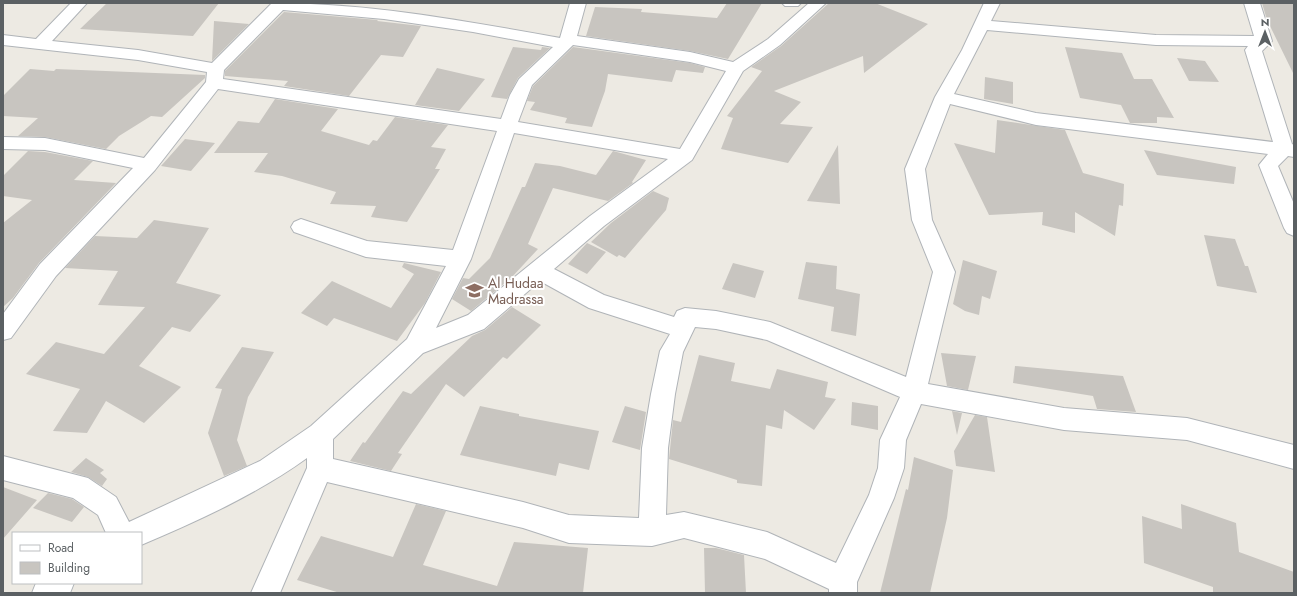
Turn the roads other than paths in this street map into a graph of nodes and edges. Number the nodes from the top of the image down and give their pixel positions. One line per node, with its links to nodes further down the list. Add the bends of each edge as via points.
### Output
1 (79, 3): 11 (street)
2 (578, 3): 10 (street)
3 (818, 3): 12 (street, via 774,42)
4 (992, 3): 7 (street)
5 (1252, 3): 9 (street)
6 (280, 4): 10 (street, via 384,14); 13 (street)
7 (981, 25): 9 (street, via 1149,39); 14 (street)
8 (3, 40): 11 (street)
9 (1264, 41): 17 (street, via 1252,50)
10 (567, 42): 12 (street, via 690,57); 15 (street, via 525,83)
11 (39, 45): 13 (street, via 138,55)
12 (736, 68): 18 (street)
13 (215, 76): 15 (street); 19 (street)
14 (944, 97): 17 (street, via 1036,119); 27 (street, via 915,169 922,220 944,272)
15 (506, 126): 18 (street); 22 (street)
16 (3, 143): 19 (street, via 45,144)
17 (1289, 150): 21 (street, via 1268,165)
18 (685, 156): 23 (street, via 597,221)
19 (148, 165): 25 (street, via 48,270)
20 (301, 227): 22 (street, via 366,249)
21 (1294, 228)
22 (460, 260): 26 (street)
23 (538, 270): 24 (street, via 597,302); 26 (street, via 476,322)
24 (684, 329): 27 (street, via 685,317 716,320 770,331); 34 (street, via 672,351 654,448)
25 (3, 331)
26 (414, 346): 28 (street)
27 (914, 392): 29 (street, via 1064,418 1187,429); 36 (street, via 893,440 891,468 881,498)
28 (320, 434): 31 (street); 33 (street, via 269,470)
29 (1294, 457)
30 (3, 468): 32 (street, via 78,487 107,506)
31 (320, 468): 34 (street, via 523,515 569,530); 38 (street)
32 (120, 532)
33 (140, 532)
34 (652, 532): 36 (street, via 684,525 767,546)
35 (59, 584): 37 (street)
36 (843, 587)
37 (46, 593)
38 (265, 593)

